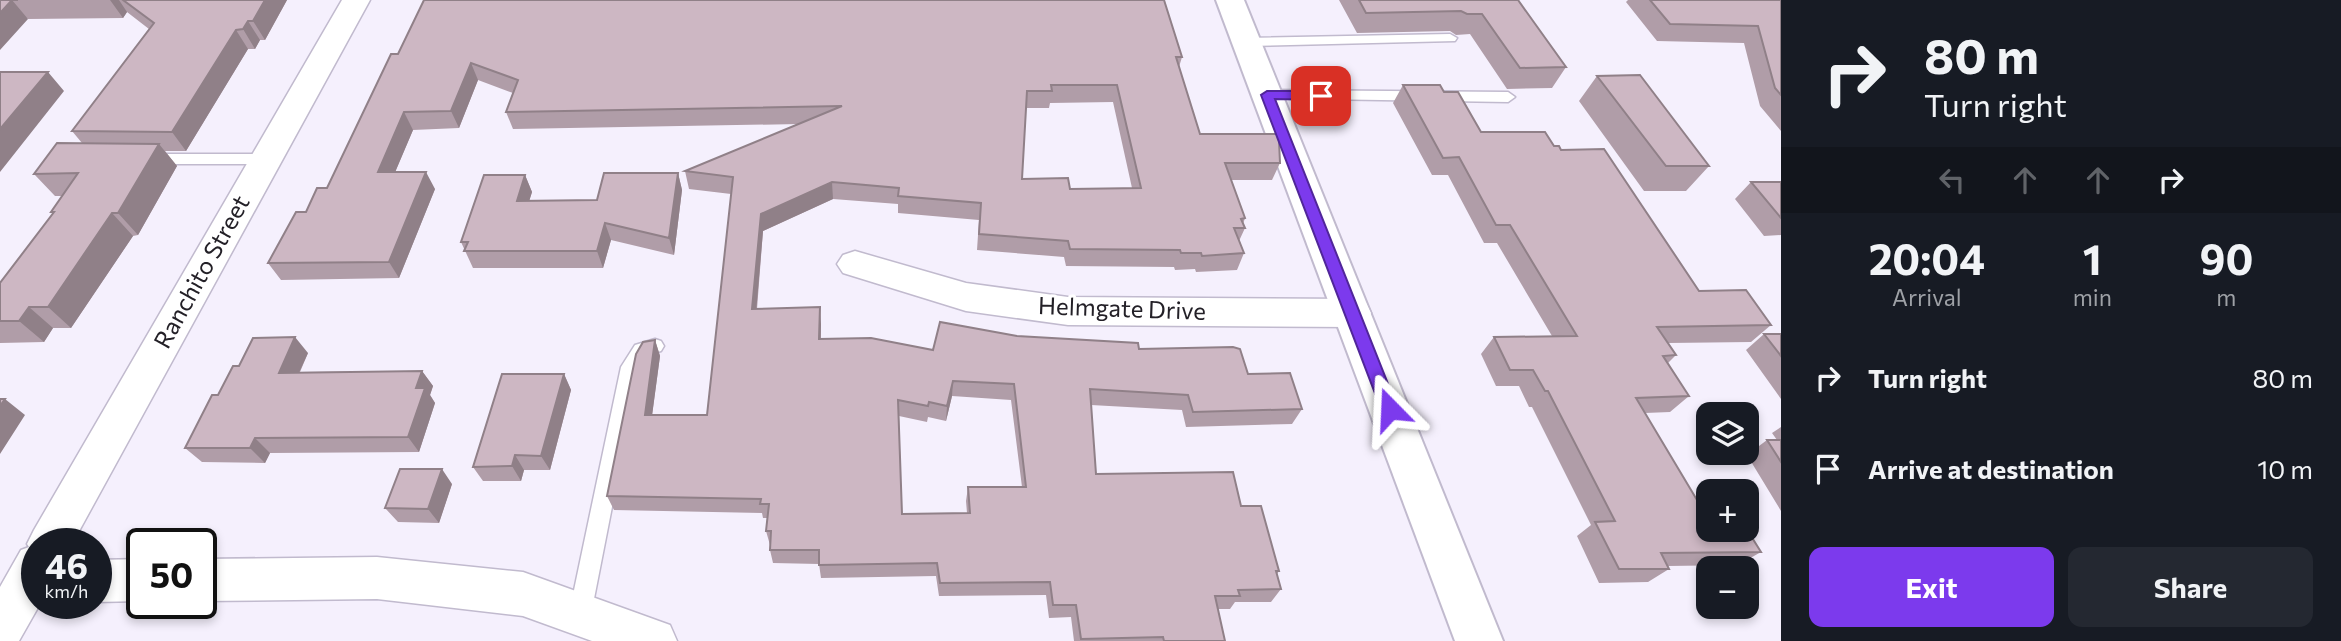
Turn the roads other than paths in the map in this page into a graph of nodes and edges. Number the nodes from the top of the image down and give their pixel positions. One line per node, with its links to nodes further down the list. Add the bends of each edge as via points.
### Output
1 (356, 0): 8 (street, Ranchito Street)
2 (1230, 0): 4 (main road)
3 (1450, 38): 4 (lane)
4 (1246, 43): 5 (main road)
5 (1267, 95): 6 (lane); 10 (main road)
6 (1508, 97)
7 (138, 159): 8 (lane)
8 (265, 159): 12 (street, Ranchito Street)
9 (855, 264): 10 (street, Helmgate Drive, via 966,297 1068,311)
10 (1353, 313): 18 (main road)
11 (656, 346): 15 (lane, via 641,350 630,367)
12 (55, 528)
13 (217, 580): 15 (street, via 377,578 523,594)
14 (21, 589): 16 (street, Ranchito Street)
15 (580, 614): 17 (street)
16 (0, 631)
17 (654, 641)
18 (1479, 641)

